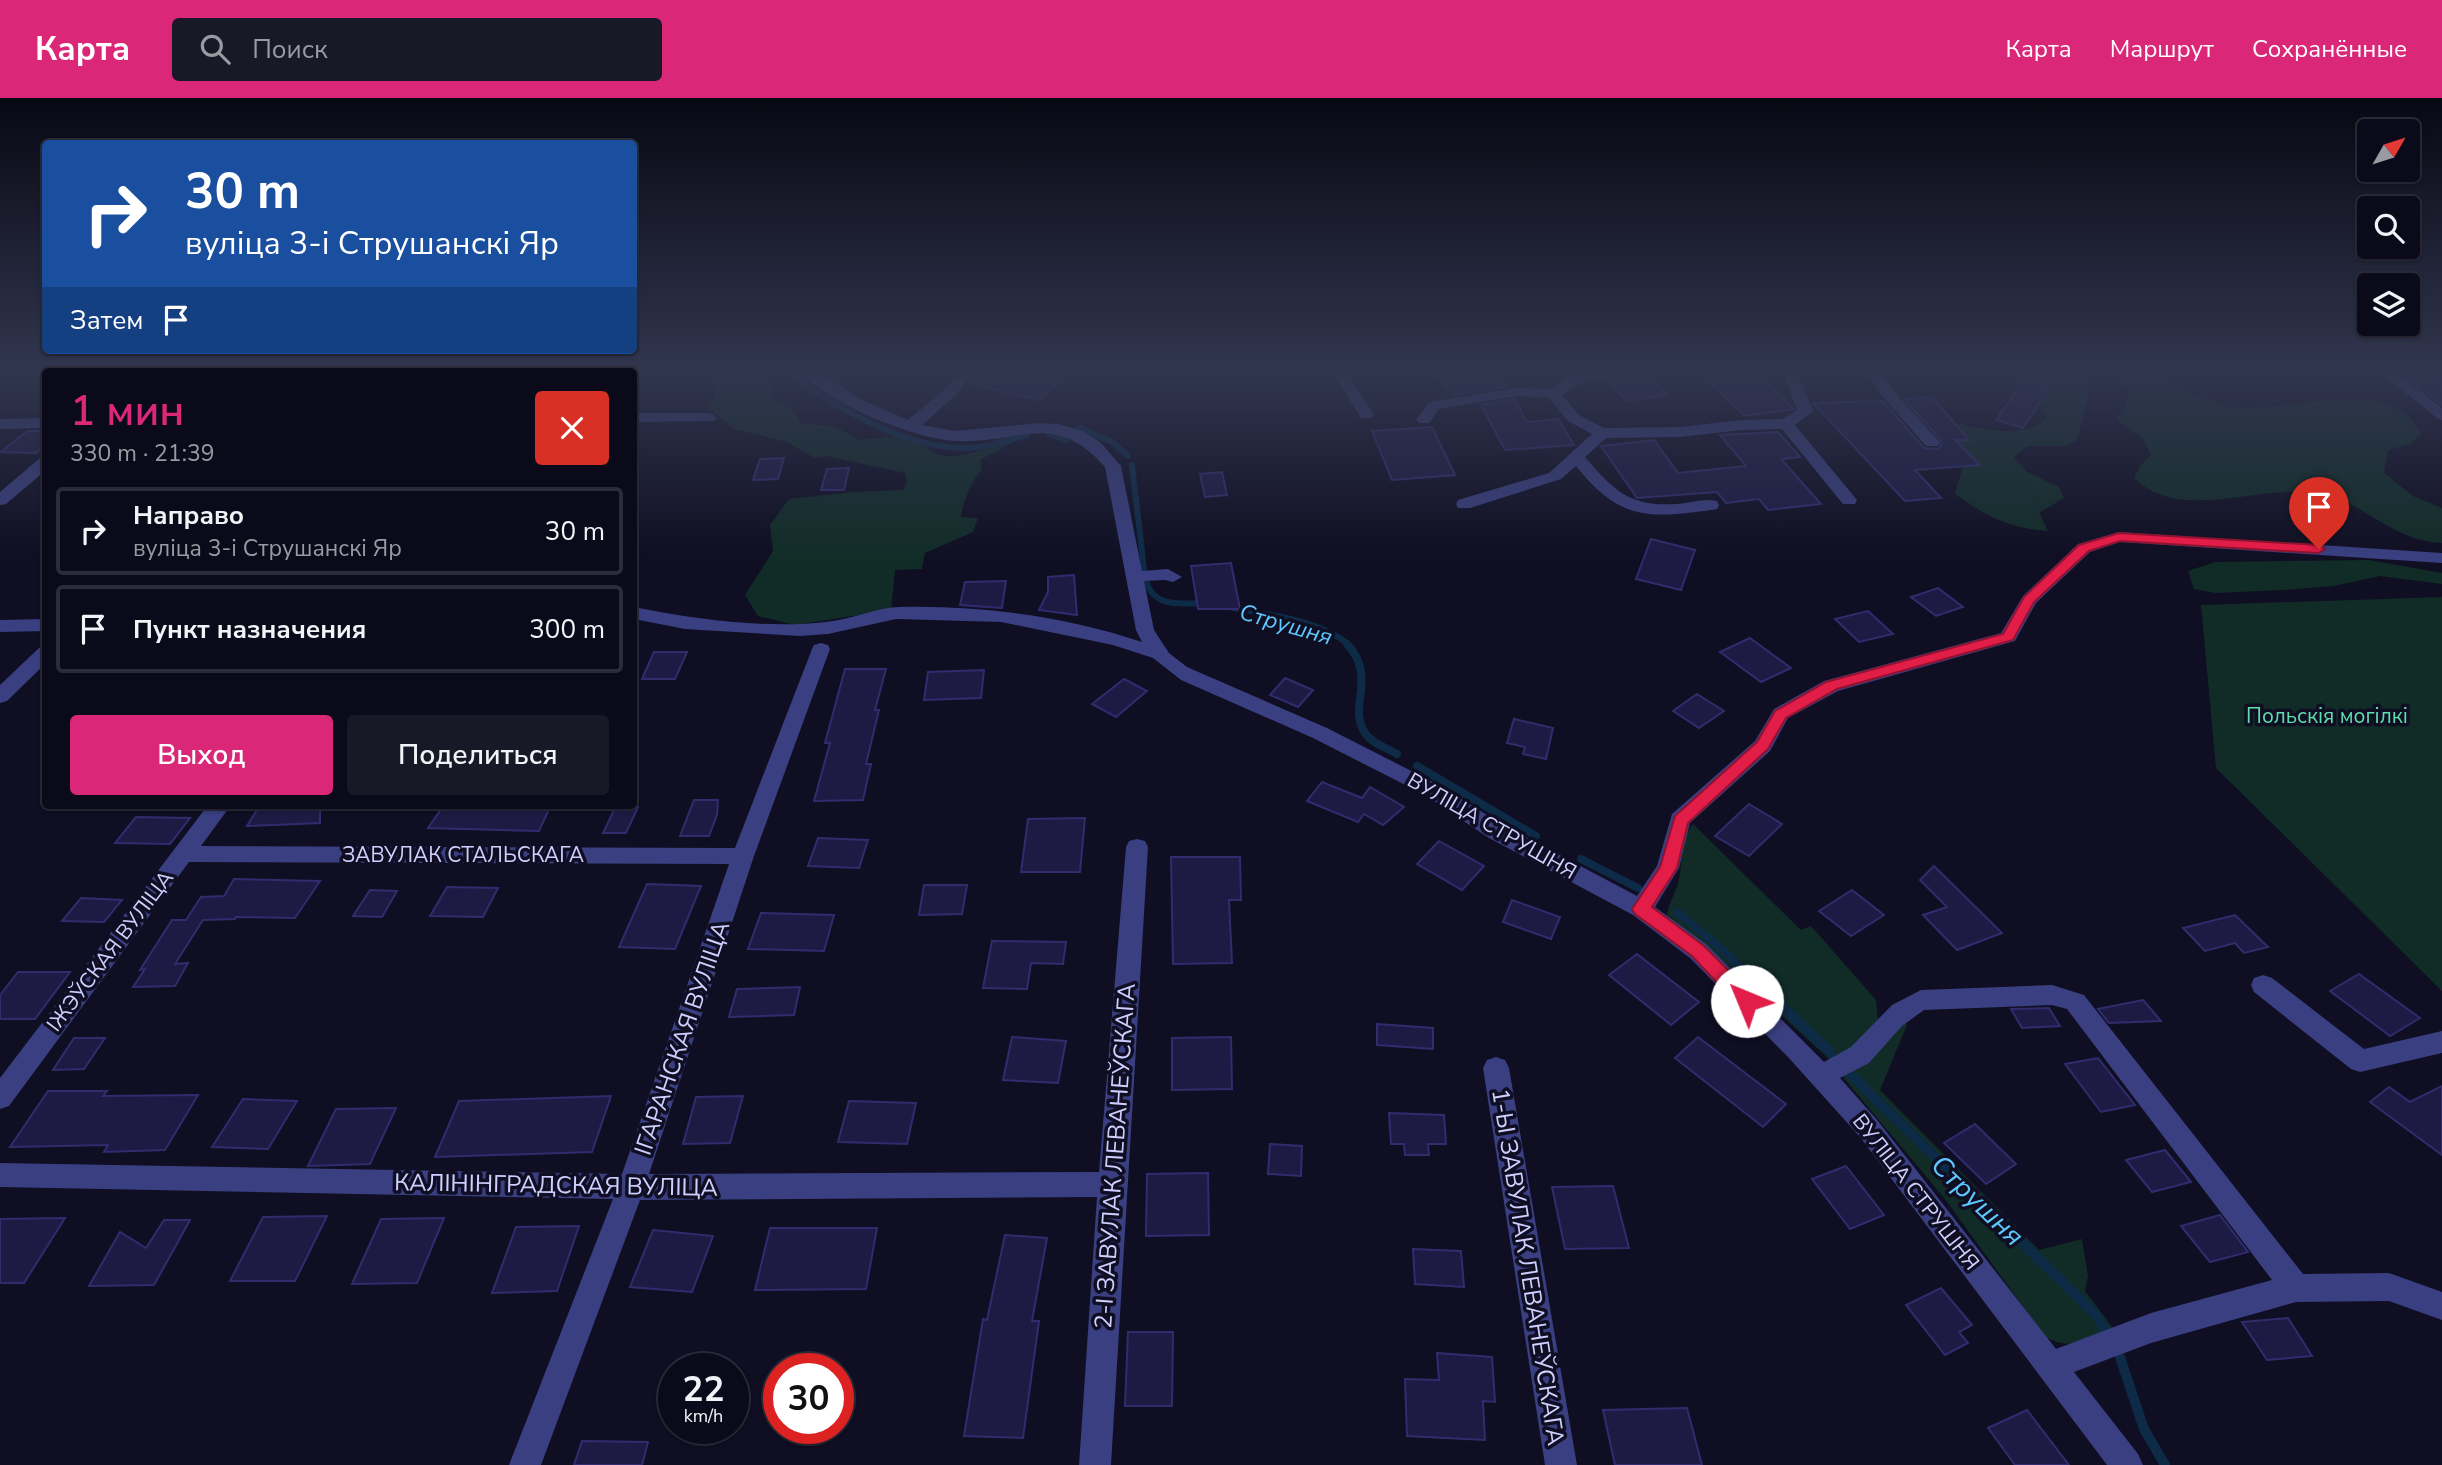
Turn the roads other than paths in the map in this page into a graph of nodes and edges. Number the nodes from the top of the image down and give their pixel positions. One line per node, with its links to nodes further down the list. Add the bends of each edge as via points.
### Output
1 (936, 433): 2 (street)
2 (981, 433)
3 (1067, 433): 16 (street, via 1103,451 1113,466)
4 (1602, 433): 5 (street); 9 (street)
5 (1618, 433)
6 (1793, 433): 12 (street)
7 (1923, 433): 8 (street)
8 (1932, 443)
9 (1577, 457): 13 (street, via 1555,476); 14 (street, via 1614,497 1633,504 1665,511)
10 (42, 464): 11 (street)
11 (0, 499)
12 (1849, 500)
13 (1464, 504)
14 (1711, 505)
15 (2442, 558): 29 (street, via 2119,537 2084,548 2029,600 2008,637 1831,686 1781,714 1763,746 1680,820 1668,868)
16 (1135, 577): 17 (street); 22 (street, via 1145,630)
17 (1173, 577)
18 (637, 614): 22 (street, via 685,623 800,630 896,613 1001,617 1118,640)
19 (42, 625): 20 (street)
20 (0, 626)
21 (821, 649): 28 (street, ІГАРАНСКАЯ ВУЛІЦА)
22 (1156, 653): 29 (street, ВУЛІЦА СТРУШНЯ, via 1188,676 1320,733 1430,789 1497,832)
23 (42, 656): 24 (street)
24 (0, 696)
25 (217, 809): 27 (street, ІЖЭЎСКАЯ ВУЛІЦА)
26 (1137, 847): 36 (street, 2-І ЗАВУЛАК ЛЕВАНЕЎСКАГА)
27 (183, 854): 28 (street, ЗАВУЛАК СТАЛЬСКАГА); 34 (street, ІЖЭЎСКАЯ ВУЛІЦА)
28 (743, 856): 37 (street, ІГАРАНСКАЯ ВУЛІЦА)
29 (1641, 909): 33 (street, ВУЛІЦА СТРУШНЯ, via 1698,951)
30 (2263, 985): 31 (street, via 2360,1061)
31 (2442, 1042)
32 (1496, 1068): 43 (street, 1-Ы ЗАВУЛАК ЛЕВАНЕЎСКАГА)
33 (1820, 1075): 38 (street, via 1862,1053 1902,1008 1921,1000 2052,995 2075,1002); 40 (street, ВУЛІЦА СТРУШНЯ, via 1869,1129)
34 (0, 1098)
35 (0, 1175): 37 (street, КАЛІНІНГРАДСКАЯ ВУЛІЦА)
36 (1112, 1184): 37 (street, КАЛІНІНГРАДСКАЯ ВУЛІЦА); 42 (street, 2-І ЗАВУЛАК ЛЕВАНЕЎСКАГА)
37 (631, 1187): 41 (street, ІГАРАНСКАЯ ВУЛІЦА)
38 (2297, 1287): 39 (street, via 2389,1287); 40 (street, via 2151,1328)
39 (2442, 1306)
40 (2051, 1366): 44 (street, ВУЛІЦА СТРУШНЯ)
41 (525, 1465)
42 (1095, 1465)
43 (1561, 1465)
44 (2127, 1465)

